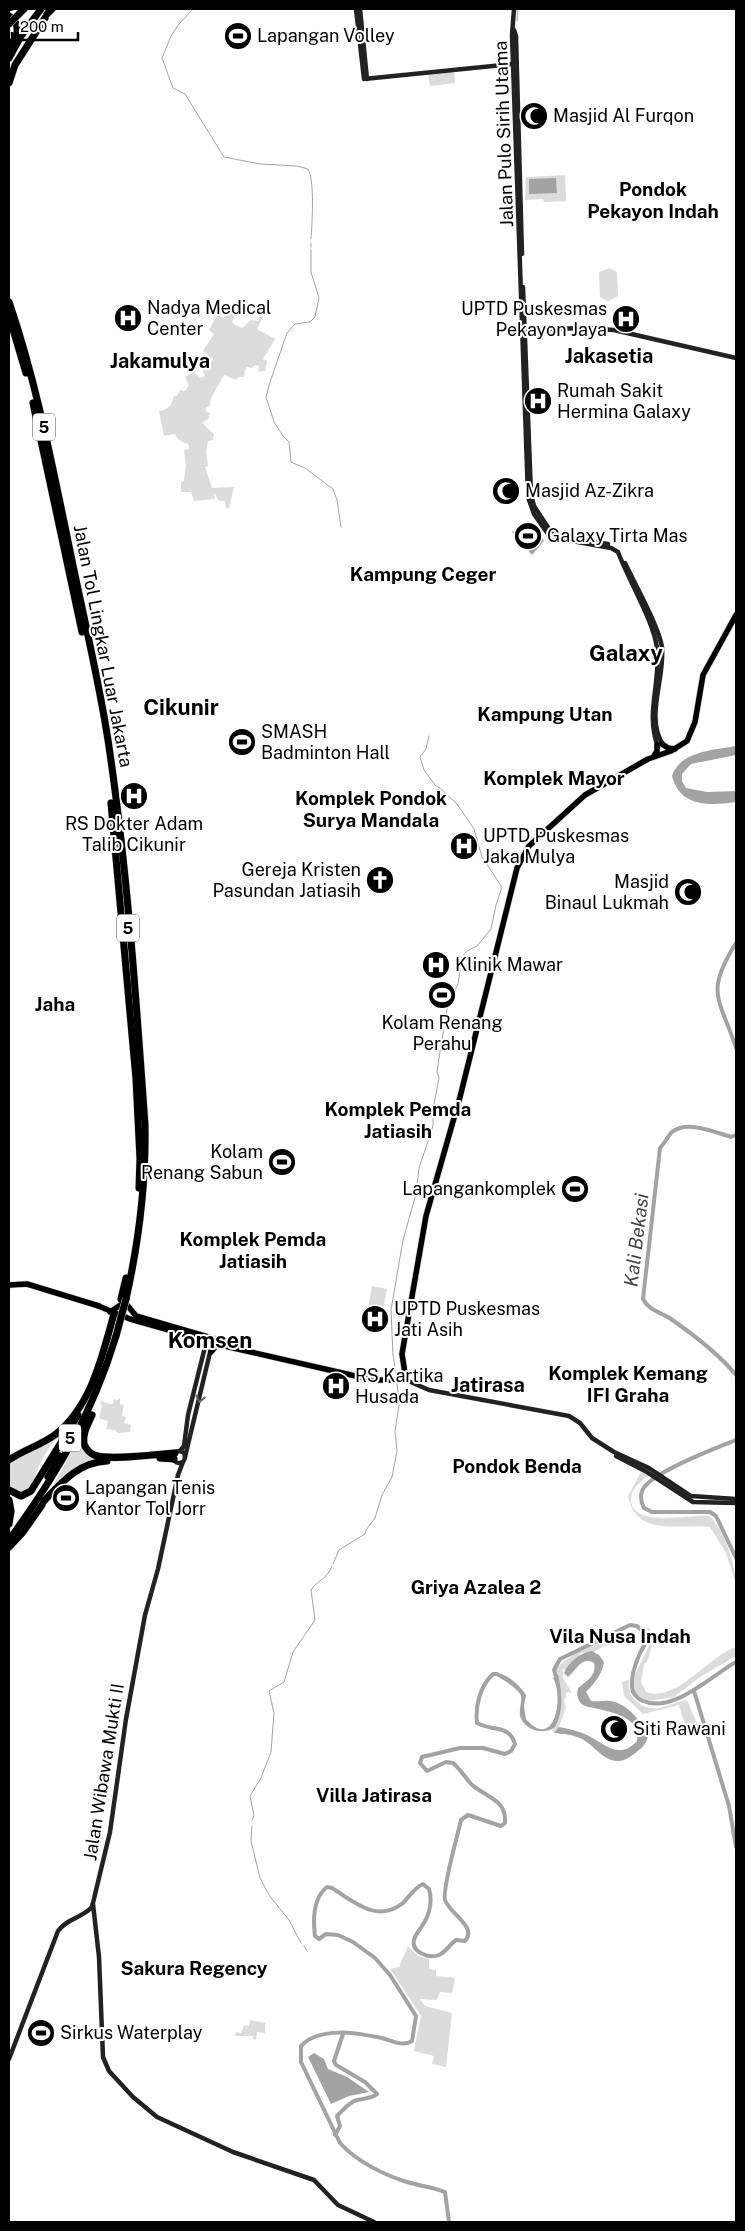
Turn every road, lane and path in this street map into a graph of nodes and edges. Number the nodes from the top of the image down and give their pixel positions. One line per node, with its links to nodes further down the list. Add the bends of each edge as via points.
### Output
1 (24, 9): 7 (highway, bridge)
2 (41, 9): 11 (highway)
3 (358, 9): 12 (main road, via 366,79)
4 (514, 9): 9 (main road)
5 (48, 14): 8 (highway)
6 (9, 16): 10 (highway, via 15,22 17,32)
7 (9, 24)
8 (39, 26): 13 (highway); 15 (highway, via 15,65)
9 (513, 29): 12 (main road, Jalan Pulo Sirih Utama); 14 (main road, Jalan Pulo Sirih Utama, via 516,36)
10 (9, 46)
11 (9, 58)
12 (513, 64): 14 (main road, Jalan Pulo Sirih Utama)
13 (9, 70)
14 (515, 73): 18 (main road, Jalan Pulo Sirih Utama)
15 (9, 83)
16 (9, 302): 26 (highway, Jalan Tol Lingkar Luar Jakarta / 5, via 33,381 53,467 108,739 117,812 145,1125 145,1177 139,1235)
17 (9, 316): 26 (highway, Jalan Tol Lingkar Luar Jakarta / 5, via 38,425 93,681 111,797 140,1159 140,1182)
18 (523, 330): 19 (main road, via 614,330); 21 (main road, Jalan Pulo Sirih Utama, via 529,502 548,534 558,540 613,548 620,555 656,628 662,648 654,715)
19 (736, 358)
20 (736, 615): 22 (main road, via 702,677 691,736)
21 (660, 746): 22 (main road); 23 (main road); 24 (main road)
22 (676, 749): 23 (main road)
23 (663, 754): 24 (main road)
24 (652, 758): 33 (main road, via 585,795 523,853 516,868 419,1248 402,1354)
25 (9, 1285): 27 (main road, via 31,1285)
26 (124, 1299): 28 (highway, Jalan Tol Lingkar Luar Jakarta / 5, bridge)
27 (113, 1311): 29 (main road); 29 (main road, via 125,1304 136,1316); 36 (highway, via 96,1369 73,1412 50,1434); 38 (highway, via 94,1378 75,1414 48,1439)
28 (114, 1338): 35 (highway, Jalan Tol Lingkar Luar Jakarta / 5); 37 (highway, via 110,1369 85,1432 85,1447 92,1454 106,1458); 48 (highway, Jalan Tol Lingkar Luar Jakarta / 5, via 97,1393 71,1448)
29 (208, 1342): 30 (main road); 30 (main road); 31 (main road, Jalan Wibawa Mukti II); 32 (main road, Jalan Wibawa Mukti II); 34 (main road, via 252,1349 373,1378)
30 (224, 1346): 34 (main road, via 373,1380)
31 (201, 1364): 32 (main road); 37 (main road, Jalan Wibawa Mukti II)
32 (208, 1364): 37 (main road, Jalan Wibawa Mukti II, one-way to 37)
33 (407, 1378): 34 (main road); 43 (main road, via 429,1390 569,1416 580,1423 592,1438 691,1496)
34 (397, 1379)
35 (91, 1394): 39 (highway, via 32,1489 21,1496); 46 (highway, Jalan Tol Lingkar Luar Jakarta / 5, via 63,1452)
36 (9, 1456)
37 (179, 1459): 40 (highway, via 95,1462 77,1470); 50 (main road, Jalan Wibawa Mukti II, via 145,1615 111,1824)
38 (9, 1460)
39 (9, 1490)
40 (55, 1490): 47 (highway); 47 (highway, via 52,1499)
41 (736, 1499): 43 (main road)
42 (9, 1500): 45 (highway, via 12,1511)
43 (722, 1501): 44 (main road)
44 (736, 1503)
45 (9, 1524)
46 (9, 1532)
47 (23, 1532): 49 (highway)
48 (9, 1540)
49 (9, 1547)
50 (93, 1902): 51 (main road, via 89,1910 58,1931); 52 (main road, Jalan Wibawa Mukti II, via 103,2057 109,2071 157,2117 226,2150 314,2180 338,2205)
51 (9, 2059)
52 (374, 2222)

